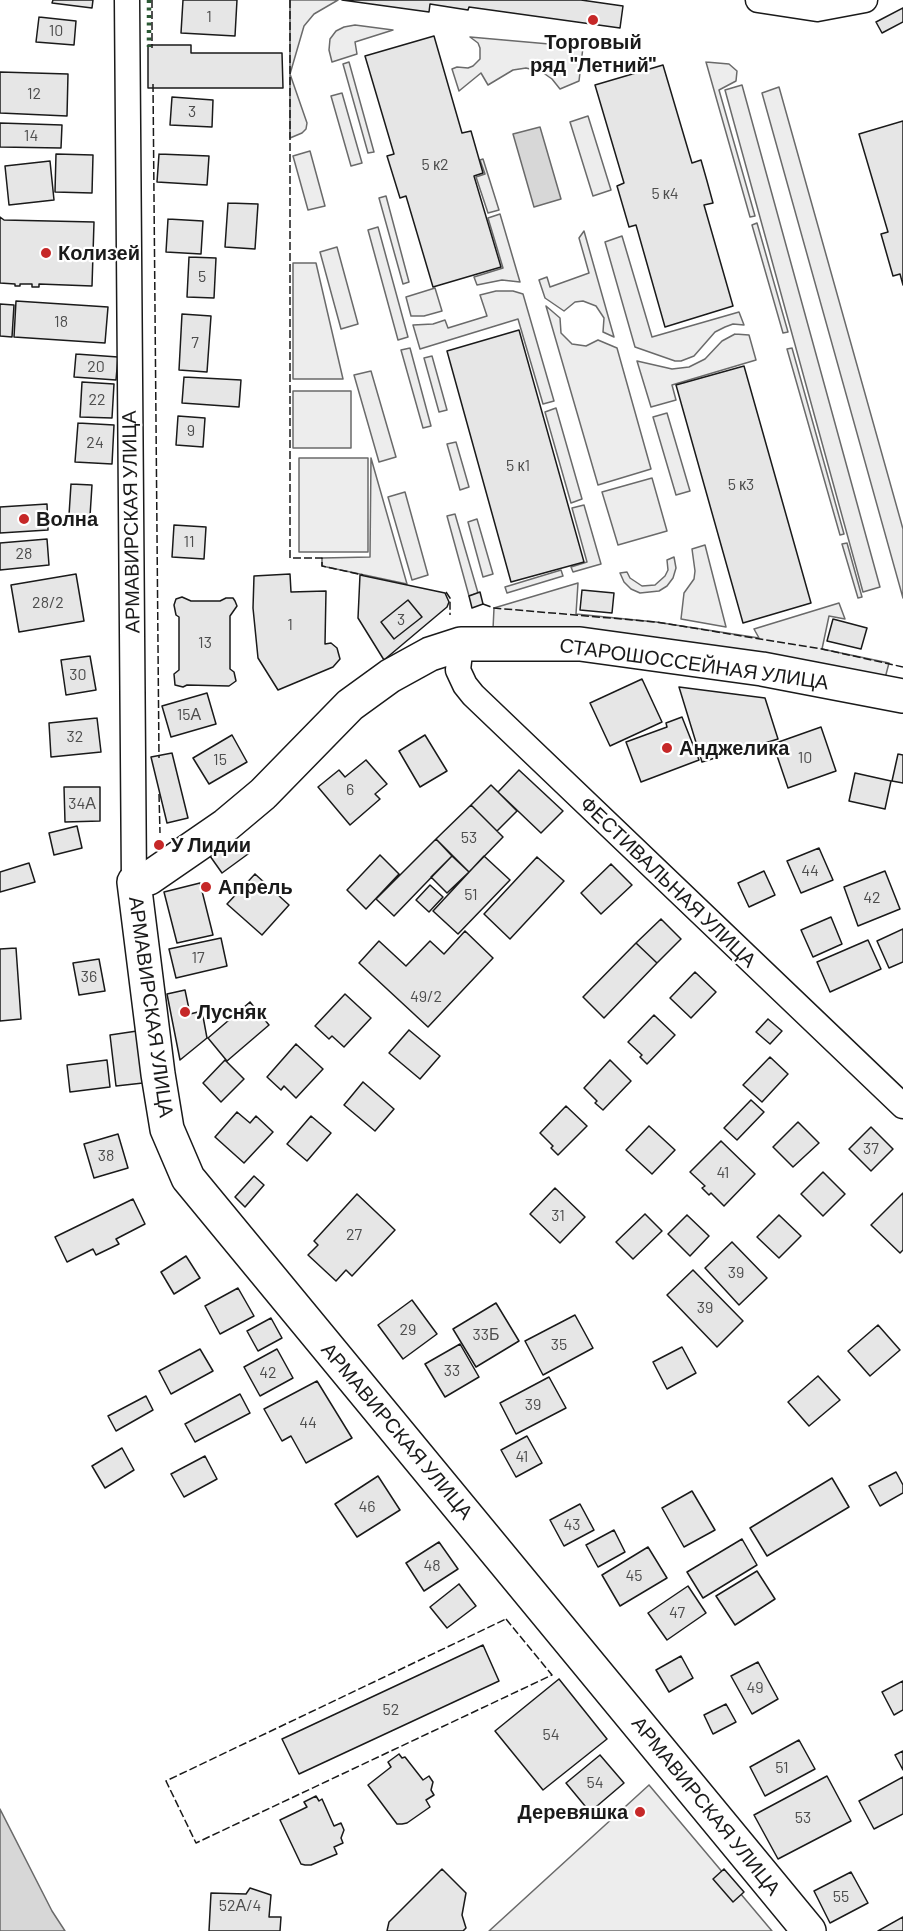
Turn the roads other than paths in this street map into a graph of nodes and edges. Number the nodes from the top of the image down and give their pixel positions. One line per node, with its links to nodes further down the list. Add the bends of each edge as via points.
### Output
1 (127, 0): 6 (street, АРМАВИРСКАЯ УЛИЦА)
2 (758, 0): 3 (street, via 817,9)
3 (865, 0)
4 (461, 644): 5 (street, СТАРОШОССЕЙНАЯ УЛИЦА, via 580,644 762,669); 6 (street, СТАРОШОССЕЙНАЯ УЛИЦА, via 430,654 350,705 263,794 226,825 184,856); 7 (street, ФЕСТИВАЛЬНАЯ УЛИЦА, via 458,670 473,695)
5 (903, 696)
6 (134, 882): 8 (street, АРМАВИРСКАЯ УЛИЦА, via 167,1129 188,1178)
7 (903, 1106)
8 (809, 1931)

